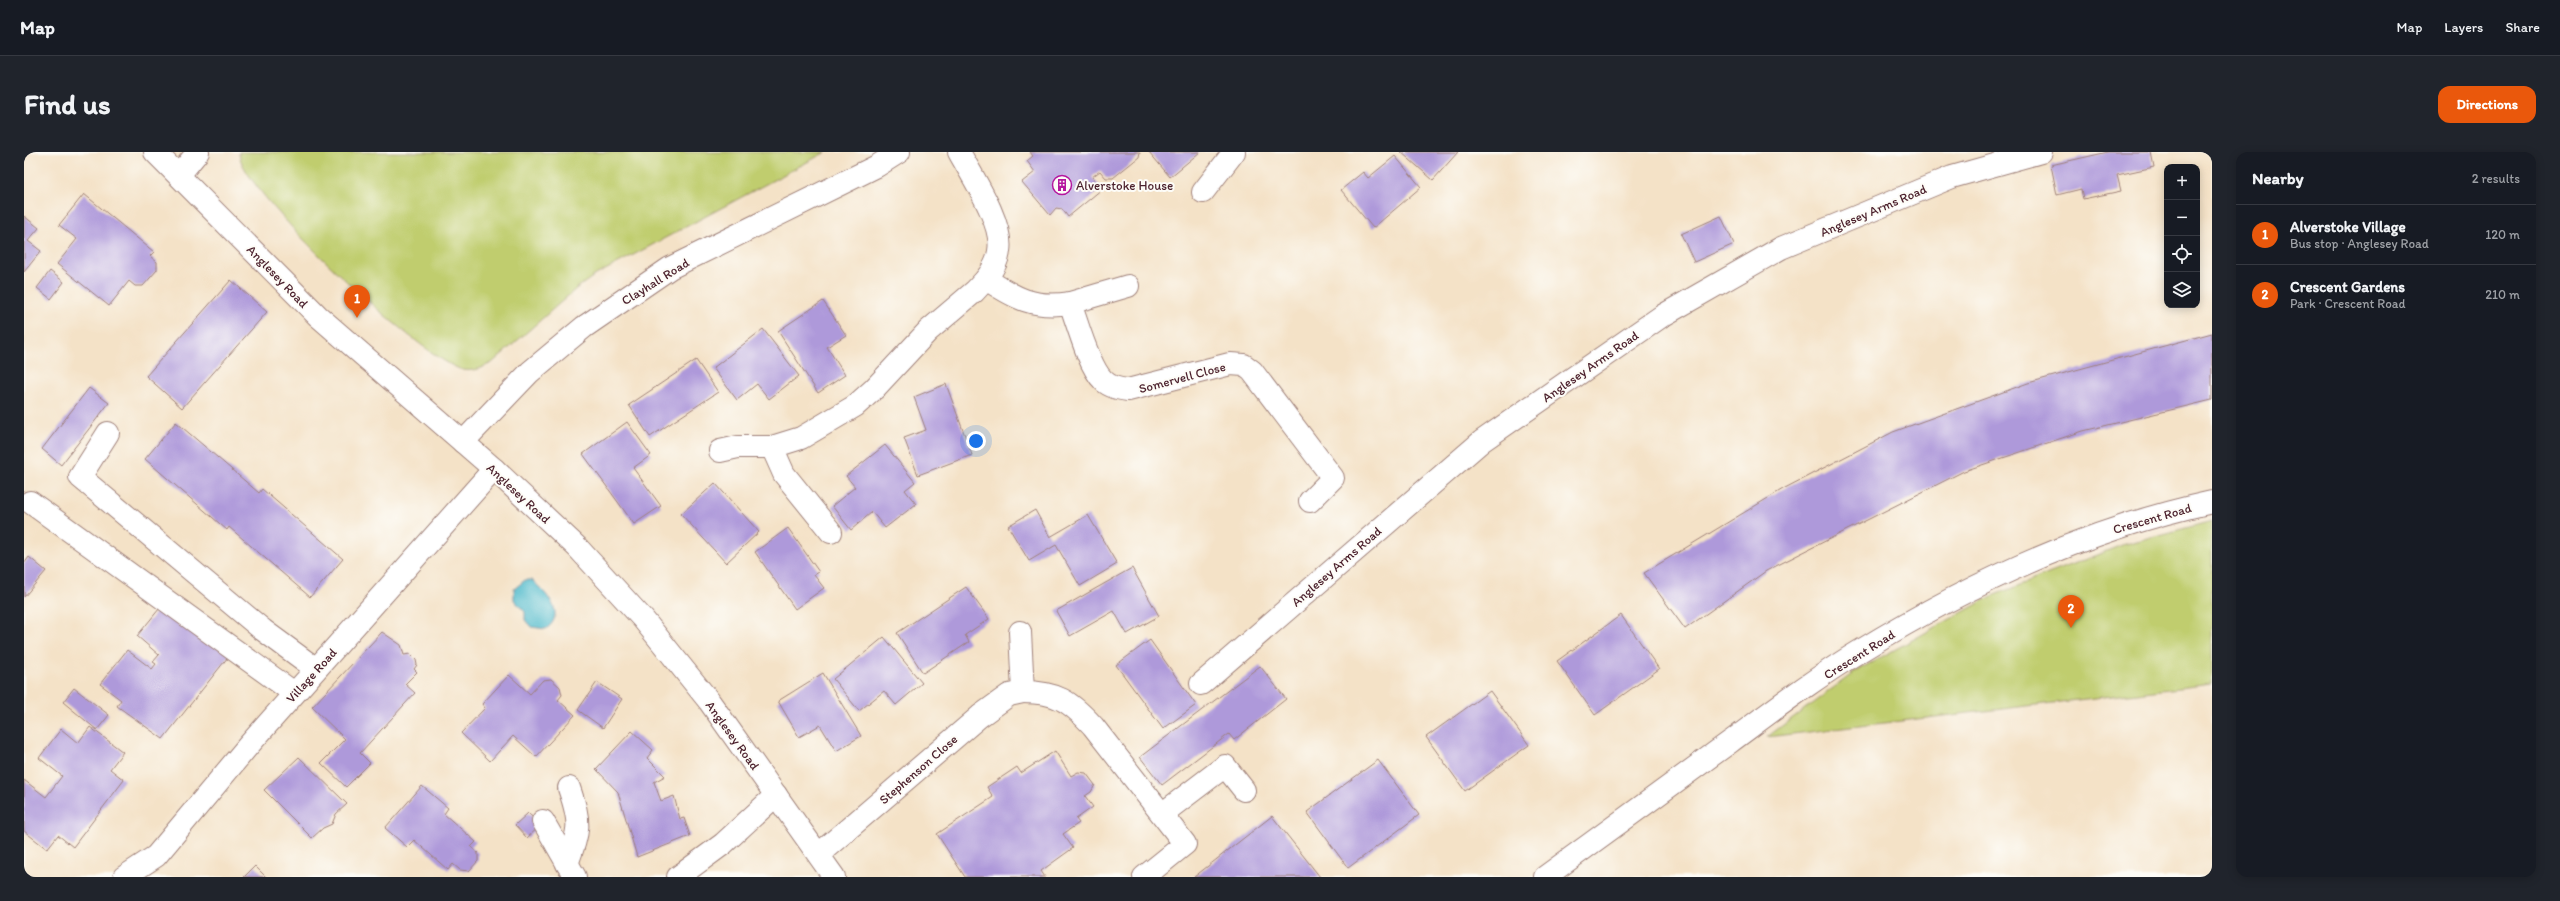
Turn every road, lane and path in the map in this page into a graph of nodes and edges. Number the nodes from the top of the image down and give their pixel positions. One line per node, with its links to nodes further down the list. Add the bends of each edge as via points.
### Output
1 (155, 152): 7 (street, Anglesey Road)
2 (198, 152): 7 (street)
3 (899, 152): 13 (street, Clayhall Road, via 877,166 670,268 584,327 530,372)
4 (959, 152): 9 (street, via 998,231 999,252)
5 (1234, 152): 8 (street)
6 (2042, 152): 23 (street, Anglesey Arms Road, via 1952,176 1780,248 1662,316 1482,441)
7 (179, 175): 13 (street, Anglesey Road, via 318,316)
8 (1203, 192)
9 (986, 279): 11 (street, via 1024,301 1047,306); 14 (street, via 928,331 874,390 855,406 802,438)
10 (1128, 286): 11 (street)
11 (1070, 303): 17 (street, Somervell Close, via 1098,375 1103,381 1118,389 1139,389 1230,364 1244,366 1252,371 1333,478)
12 (108, 433): 22 (street, via 80,477 263,630)
13 (463, 442): 16 (street, Anglesey Road)
14 (772, 447): 15 (street, via 738,447); 20 (street, via 784,474)
15 (720, 451)
16 (494, 469): 22 (street, Village Road); 28 (street, Anglesey Road, via 577,547 643,619 709,701)
17 (1310, 501)
18 (30, 502): 25 (street)
19 (2212, 502): 37 (street, Crescent Road, via 2125,525 2031,561 1969,590 1859,651)
20 (831, 532)
21 (1020, 632): 24 (street)
22 (316, 669): 25 (street, Village Road)
23 (1201, 684)
24 (1023, 692): 29 (street, Stephenson Close, via 1053,695 1077,709); 31 (street, Stephenson Close, via 1009,696 980,716)
25 (294, 693): 33 (street, Village Road, via 156,856)
26 (569, 788): 32 (street, via 579,815)
27 (1244, 790): 29 (street, via 1225,766)
28 (776, 795): 31 (street, Anglesey Road); 34 (street, via 723,844)
29 (1162, 814): 36 (street, Stephenson Close, via 1185,844)
30 (544, 821): 32 (street)
31 (819, 854): 35 (street, Anglesey Road)
32 (571, 870)
33 (124, 877)
34 (678, 877)
35 (834, 877)
36 (1144, 877)
37 (1545, 877)

